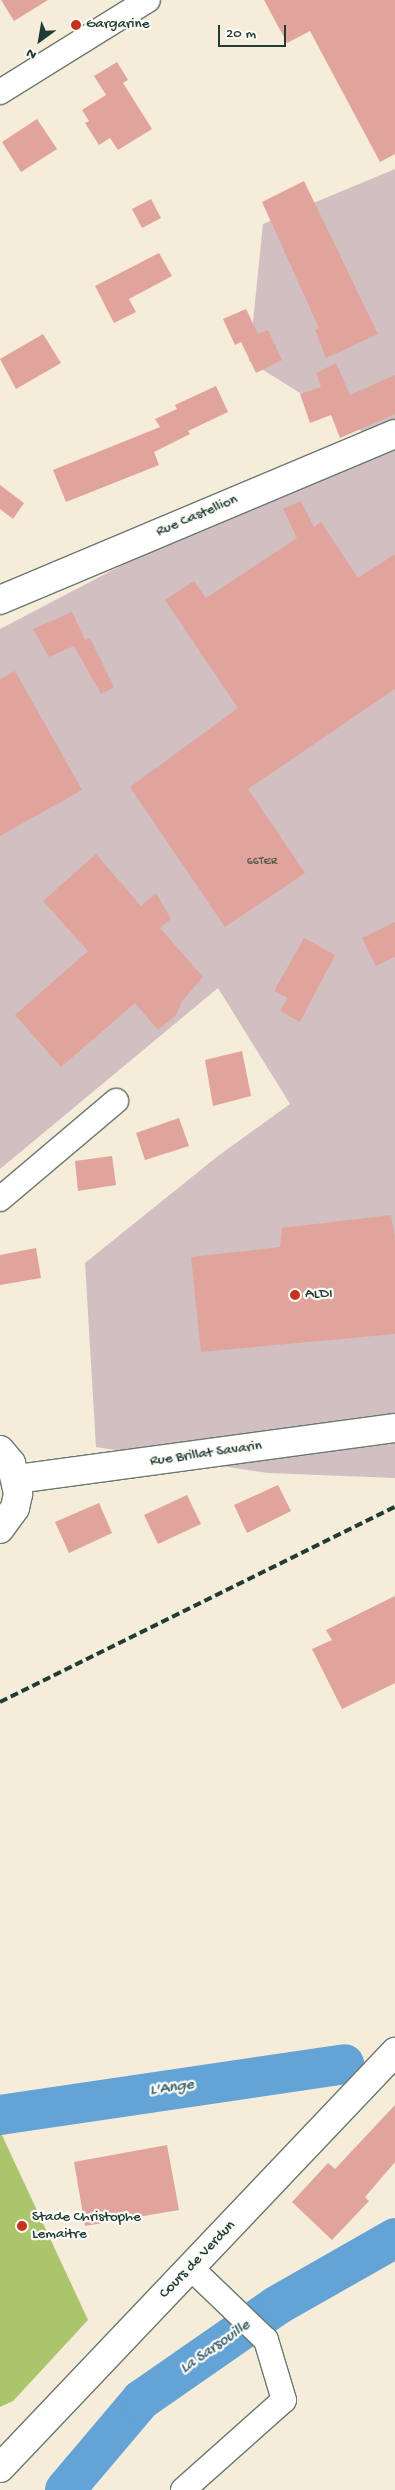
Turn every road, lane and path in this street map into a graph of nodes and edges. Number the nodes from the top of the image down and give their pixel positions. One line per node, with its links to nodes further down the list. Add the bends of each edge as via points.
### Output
1 (148, 0): 2 (street)
2 (0, 92)
3 (395, 434): 4 (main road, Rue Castellion)
4 (0, 600)
5 (116, 1101): 6 (street)
6 (0, 1199)
7 (395, 1428): 9 (main road, Rue Brillat Savarin)
8 (0, 1450): 9 (main road, via 11,1463)
9 (17, 1479): 10 (main road, via 15,1508)
10 (0, 1529)
11 (395, 2052): 12 (main road, Cours de Verdun)
12 (190, 2268): 13 (main road, Cours de Verdun); 14 (street, via 266,2340 284,2400)
13 (0, 2468)
14 (183, 2490)

